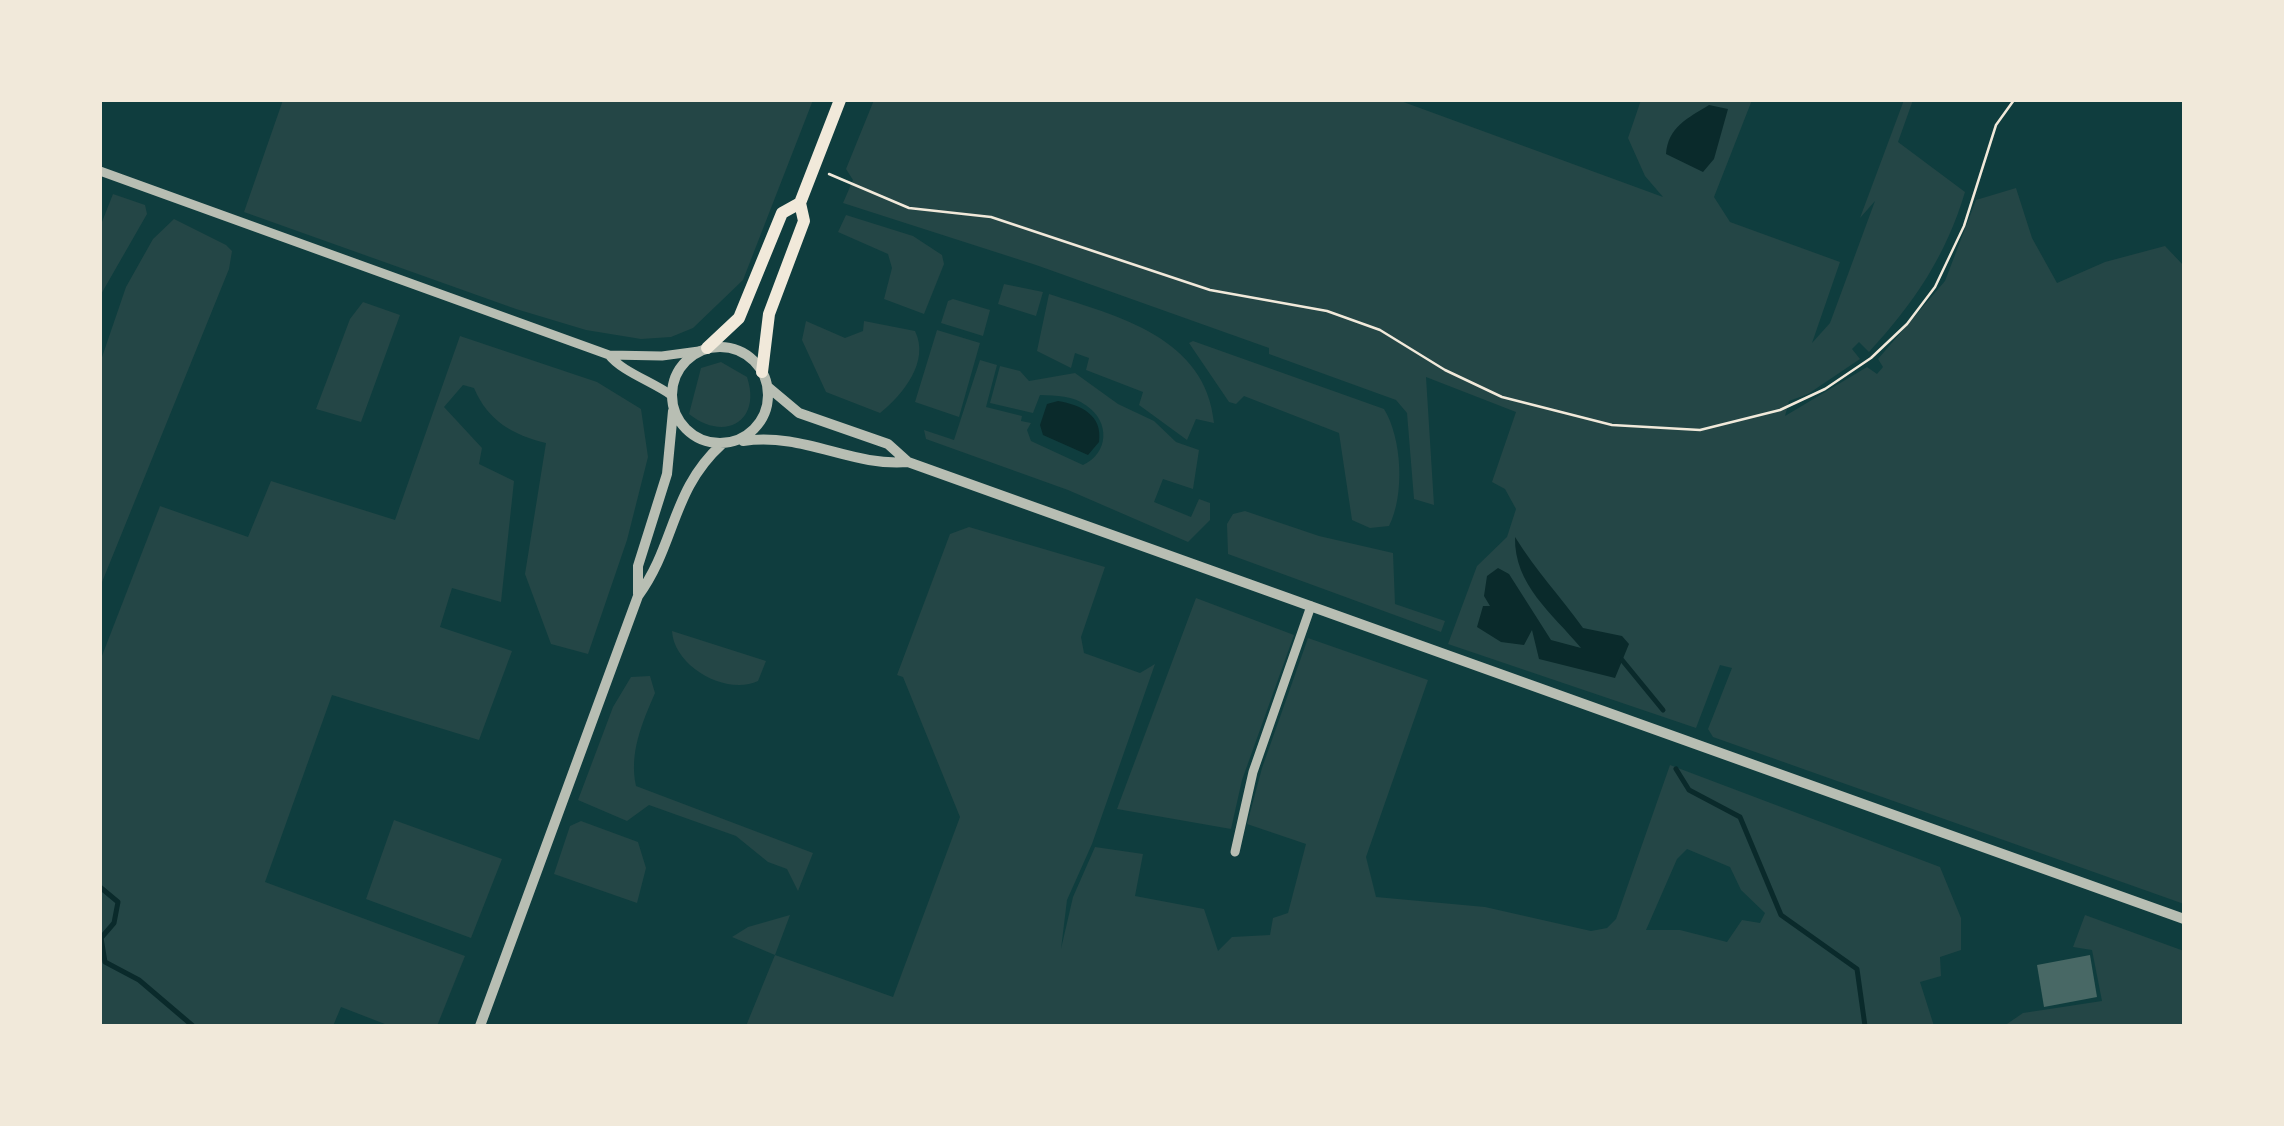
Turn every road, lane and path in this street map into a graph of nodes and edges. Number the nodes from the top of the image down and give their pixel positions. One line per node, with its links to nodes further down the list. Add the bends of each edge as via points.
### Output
1 (840, 100): 3 (main road)
2 (2014, 100): 3 (path, via 1996,125 1964,226 1935,286 1906,324 1826,389 1780,410 1700,430 1612,425 1502,396 1380,330 1327,311 1210,290 992,217 908,208)
3 (814, 168): 5 (main road)
4 (100, 171): 7 (street)
5 (800, 203): 6 (main road, via 782,213 740,318); 8 (main road, via 804,221 769,314)
6 (703, 350): 7 (street); 8 (street, via 739,350); 10 (street, via 678,369)
7 (609, 354): 10 (street)
8 (762, 372): 9 (street)
9 (768, 386): 12 (street, via 764,414 746,436); 13 (street, via 799,413 888,444)
10 (671, 396): 11 (street)
11 (673, 410): 12 (street, via 692,436); 14 (street, via 667,474 638,566)
12 (728, 443): 13 (street, via 790,440 881,464); 14 (street, via 690,479 655,572)
13 (908, 462): 15 (street)
14 (638, 596): 18 (street)
15 (1311, 606): 16 (street, via 1253,772); 17 (street)
16 (1235, 852)
17 (2184, 919)
18 (480, 1026)

